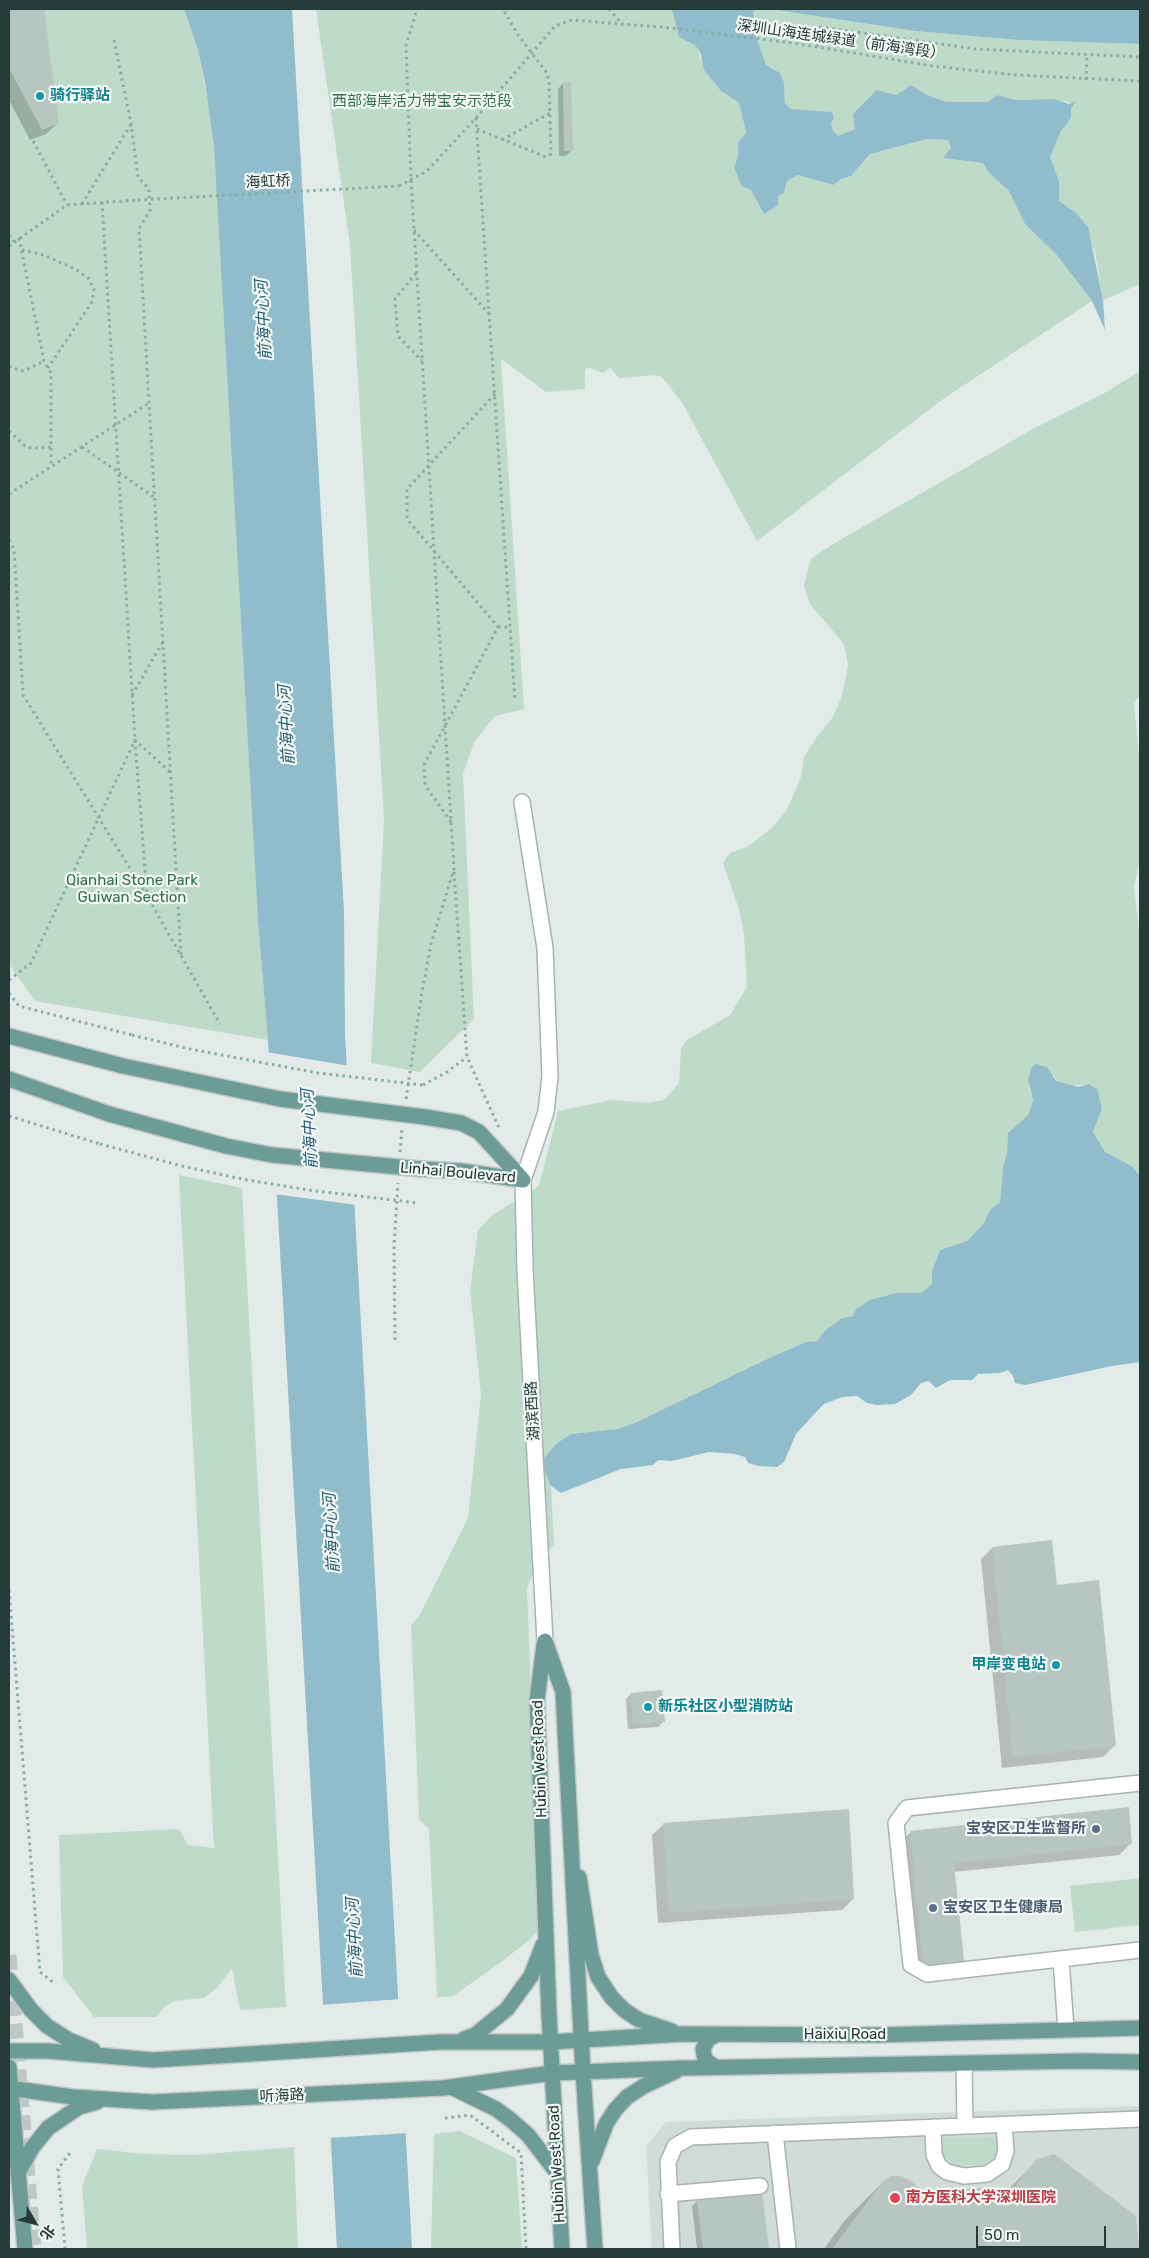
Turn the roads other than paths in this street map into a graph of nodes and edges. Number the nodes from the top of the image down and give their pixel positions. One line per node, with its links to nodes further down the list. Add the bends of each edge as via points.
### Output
1 (522, 802): 6 (street, 湖滨西路, via 545,948 550,1076 546,1112)
2 (9, 1036): 6 (main road, Linhai Boulevard, bridge, via 123,1066 271,1097 461,1123 479,1132)
3 (9, 1079): 5 (main road, Linhai Boulevard)
4 (9, 1087): 5 (main road)
5 (32, 1088): 6 (main road, Linhai Boulevard, bridge, via 108,1114 272,1155 461,1171)
6 (523, 1180): 7 (street, 湖滨西路)
7 (545, 1642): 9 (main road, Hubin West Road, via 563,1692); 10 (main road, Hubin West Road, via 536,1700)
8 (1140, 1783): 12 (street, via 907,1808 896,1823 911,1965 927,1974)
9 (569, 1832): 16 (main road, via 598,1977 624,2010 639,2020); 18 (main road, Hubin West Road)
10 (546, 1937): 19 (main road, via 531,1976 507,2010 476,2035); 20 (main road, Hubin West Road)
11 (1140, 1950): 12 (street)
12 (1061, 1959): 15 (street)
13 (9, 1980): 22 (main road, via 47,2026 80,2045)
14 (1140, 2028): 15 (main road, Haixiu Road)
15 (1066, 2030): 17 (main road, Haixiu Road, via 878,2035)
16 (683, 2034): 17 (main road, Haixiu Road); 18 (main road, Haixiu Road)
17 (718, 2034): 26 (main road, via 708,2039 703,2049 705,2060)
18 (581, 2040): 20 (main road, Haixiu Road); 28 (main road, Hubin West Road)
19 (456, 2041): 20 (main road); 22 (main road, via 153,2060)
20 (550, 2042): 29 (main road, Hubin West Road)
21 (9, 2051): 22 (main road)
22 (109, 2055)
23 (1140, 2062): 24 (main road, Haixiu Road)
24 (964, 2064): 26 (main road, Haixiu Road); 35 (street)
25 (9, 2067): 31 (main road)
26 (715, 2067): 27 (main road, Haixiu Road)
27 (684, 2068): 28 (main road, Haixiu Road); 38 (main road, via 644,2086 615,2110 606,2124)
28 (583, 2072): 29 (main road, Haixiu Road); 38 (main road, Hubin West Road)
29 (552, 2073): 30 (main road, 听海路); 40 (main road, Hubin West Road)
30 (447, 2087): 32 (main road, 听海路, bridge, via 152,2102); 40 (main road, via 476,2098 510,2120 528,2135)
31 (10, 2088): 32 (main road, 听海路); 39 (main road)
32 (112, 2100): 39 (main road, via 79,2107 58,2120 32,2148)
33 (1140, 2120): 34 (street)
34 (1004, 2125): 35 (street); 36 (street, via 1006,2151 1002,2164 987,2174 964,2176 953,2175 939,2166 934,2155)
35 (964, 2126): 36 (street)
36 (933, 2127): 37 (street)
37 (775, 2133): 42 (street, via 701,2136 682,2140 675,2146 668,2162); 47 (street)
38 (590, 2170): 45 (main road, Hubin West Road)
39 (18, 2174): 43 (main road)
40 (558, 2174): 44 (main road, Hubin West Road)
41 (760, 2186): 42 (street)
42 (668, 2194): 46 (street)
43 (25, 2249)
44 (562, 2249)
45 (595, 2249)
46 (672, 2249)
47 (788, 2249)

